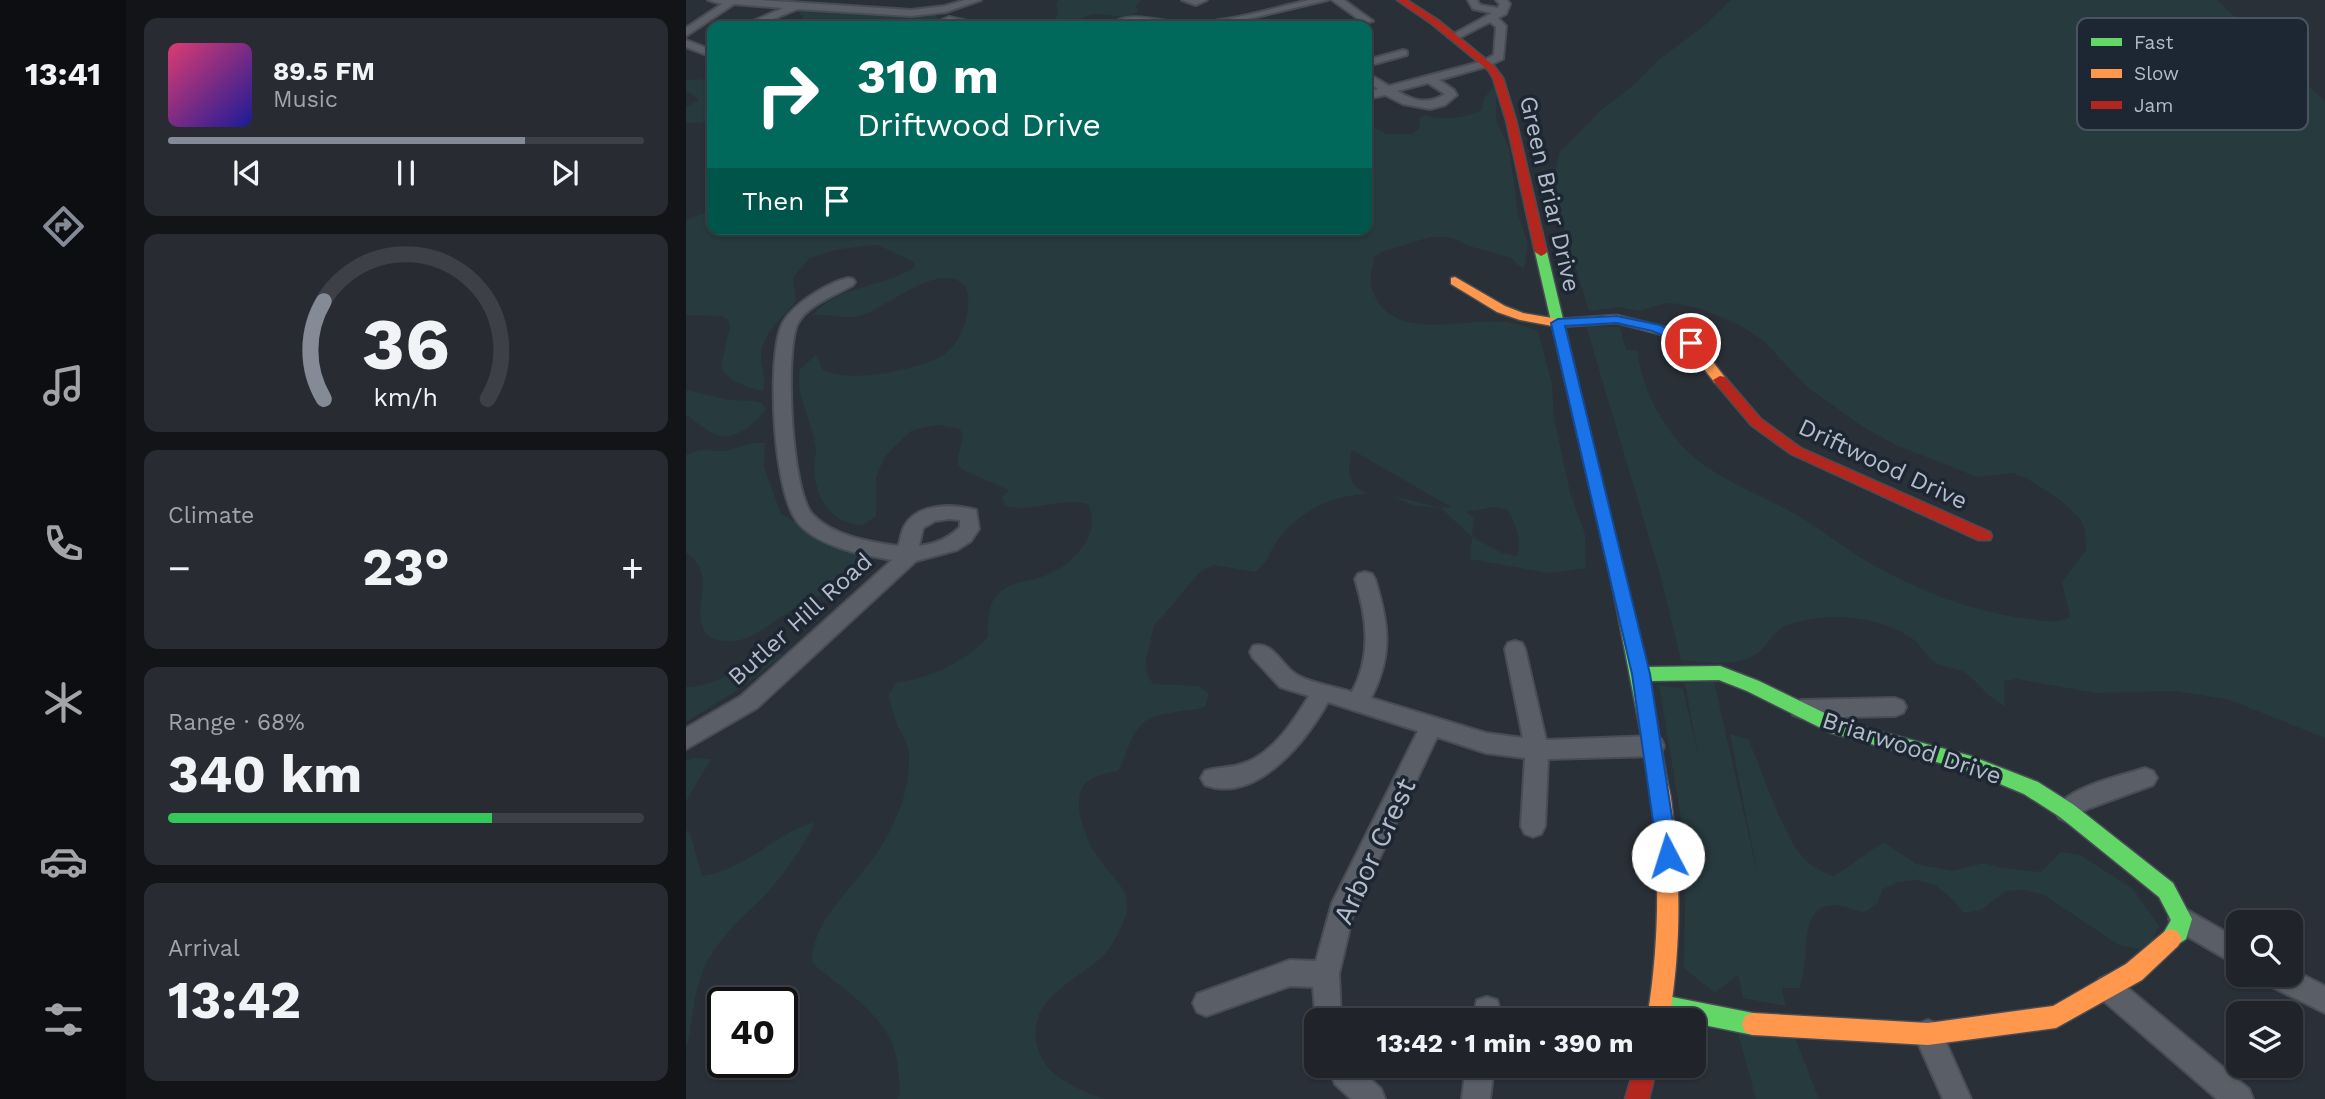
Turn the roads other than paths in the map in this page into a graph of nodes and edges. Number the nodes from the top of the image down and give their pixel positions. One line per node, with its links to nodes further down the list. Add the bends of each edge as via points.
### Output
1 (713, 0): 11 (street)
2 (842, 0): 15 (street)
3 (909, 0): 16 (street)
4 (976, 0): 17 (street)
5 (1187, 0): 6 (street)
6 (1202, 0)
7 (1323, 0): 13 (street)
8 (1337, 0): 25 (street)
9 (1401, 0): 27 (street, Green Briar Drive)
10 (1501, 0): 18 (street, via 1505,4)
11 (732, 1): 14 (street); 19 (street)
12 (1472, 1): 18 (street)
13 (1297, 4): 24 (street, via 1284,20 1266,20 1259,15)
14 (797, 5): 15 (street); 21 (street)
15 (829, 8): 16 (street)
16 (890, 12): 17 (street)
17 (948, 15): 22 (street); 23 (street)
18 (1497, 16): 27 (street); 32 (street, via 1501,26 1499,57)
19 (705, 19): 20 (street); 26 (street)
20 (686, 20)
21 (759, 21)
22 (940, 21)
23 (968, 21)
24 (1234, 21)
25 (1368, 21)
26 (686, 33)
27 (1453, 37): 32 (street, Green Briar Drive)
28 (686, 43): 29 (street)
29 (707, 52)
30 (1403, 53): 31 (street)
31 (1372, 61)
32 (1484, 64): 33 (street); 39 (street, Green Briar Drive, via 1498,78 1509,113)
33 (1429, 78): 35 (street); 35 (street, via 1451,95 1422,105)
34 (1372, 80): 35 (street)
35 (1386, 90): 36 (street)
36 (1372, 94)
37 (1455, 281): 39 (street, Driftwood Drive, via 1501,309)
38 (848, 282): 50 (street, Butler Hill Road, via 800,312 789,326 781,367 785,439 796,507 805,520 845,542 909,555 749,702)
39 (1558, 323): 40 (street, Driftwood Drive, via 1617,320 1675,334 1691,343 1740,406 1779,440); 44 (street, Green Briar Drive)
40 (1984, 536)
41 (1365, 579): 46 (street, via 1373,602 1377,649 1374,670)
42 (1515, 649): 52 (street)
43 (1260, 652): 45 (street, via 1288,681)
44 (1641, 674): 48 (street, Briarwood Drive, via 1720,673); 51 (street, Green Briar Drive)
45 (1323, 692): 46 (street); 53 (street, via 1305,724 1281,751 1244,774)
46 (1358, 703): 49 (street)
47 (1895, 707): 48 (street)
48 (1797, 709): 55 (street, Briarwood Drive, via 1837,728 1971,764 2031,788)
49 (1431, 727): 52 (street, via 1486,743); 59 (street, Arbor Crest, via 1341,912)
50 (686, 739)
51 (1653, 746): 52 (street); 65 (street, Green Briar Drive, via 1670,882 1667,975)
52 (1537, 750): 56 (street)
53 (1213, 778)
54 (2145, 778): 55 (street, via 2079,801)
55 (2067, 811): 57 (street, Briarwood Drive, via 2166,890)
56 (1533, 826)
57 (2182, 919): 58 (street, Briarwood Drive); 61 (street, via 2179,932 2134,972)
58 (2226, 946)
59 (1326, 974): 63 (street, via 1290,974); 64 (street, Arbor Crest)
60 (2299, 987): 62 (street)
61 (2108, 988): 67 (street, via 2056,1017); 75 (street)
62 (2325, 1000)
63 (1206, 1003)
64 (1327, 1008)
65 (1661, 1008)
66 (1706, 1018): 67 (street)
67 (1928, 1034): 74 (street)
68 (1349, 1078): 71 (street)
69 (1479, 1078): 72 (street)
70 (1643, 1078): 73 (street)
71 (1371, 1099)
72 (1476, 1099)
73 (1637, 1099)
74 (1958, 1099)
75 (2239, 1099)

